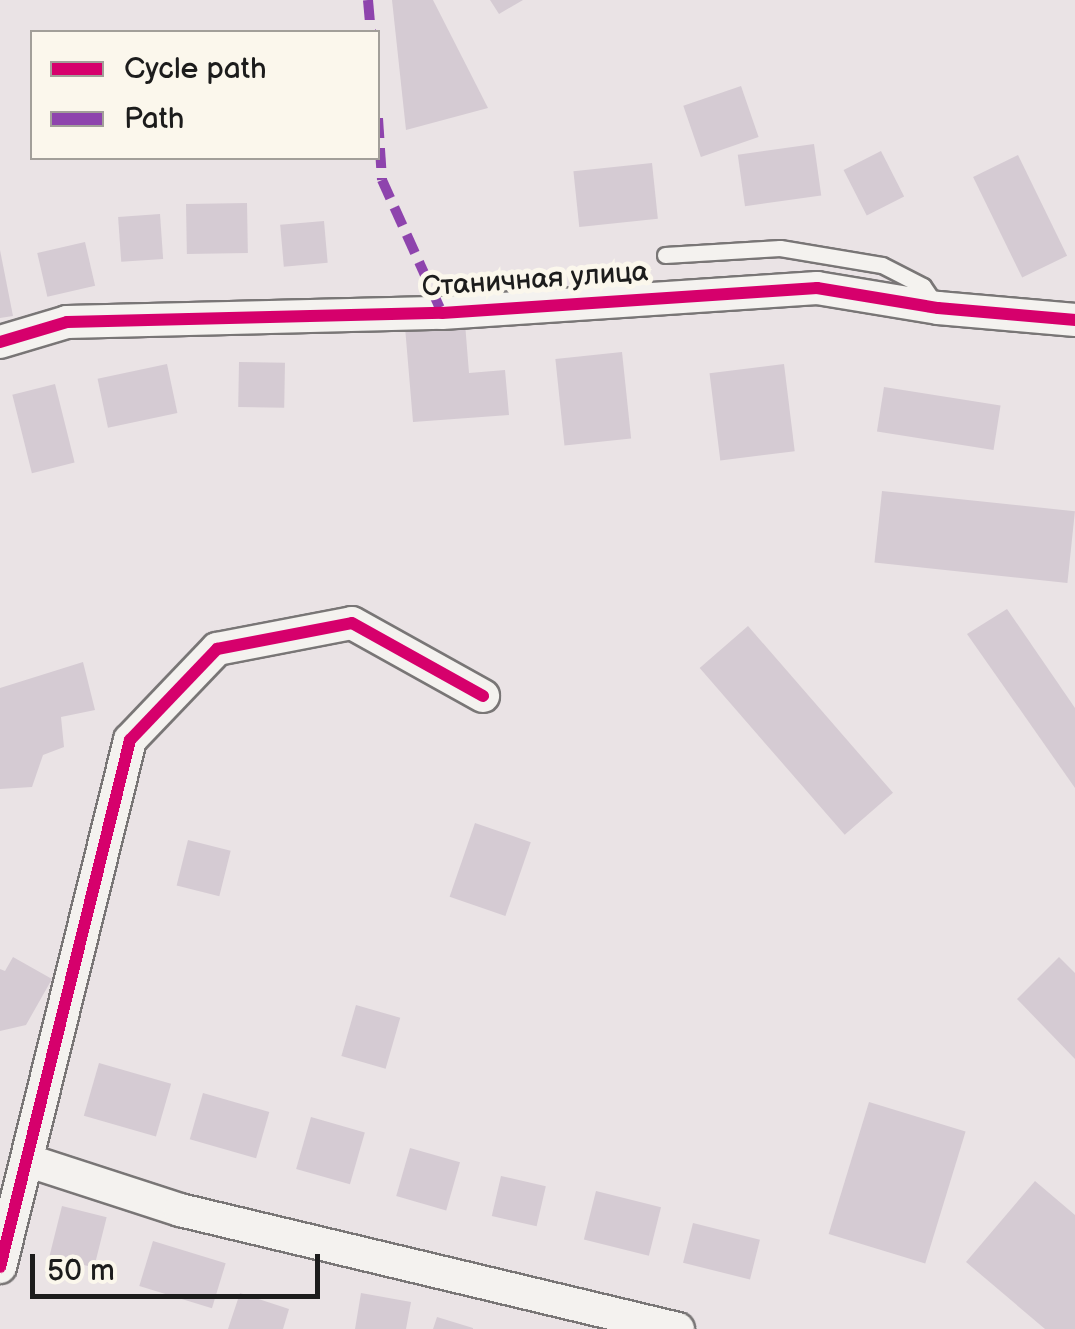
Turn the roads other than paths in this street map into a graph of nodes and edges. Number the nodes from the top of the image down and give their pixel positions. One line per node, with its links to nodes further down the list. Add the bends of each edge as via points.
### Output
1 (665, 255): 2 (lane, via 780,248 882,265 923,286)
2 (938, 308): 3 (street, Станичная улица); 4 (street, Станичная улица, via 817,288 442,313 66,322)
3 (1075, 320)
4 (0, 342)
5 (483, 696): 6 (street, via 352,623 218,650 205,662 130,740)
6 (29, 1161): 7 (street); 8 (street, via 180,1210)
7 (0, 1267)
8 (678, 1329)

